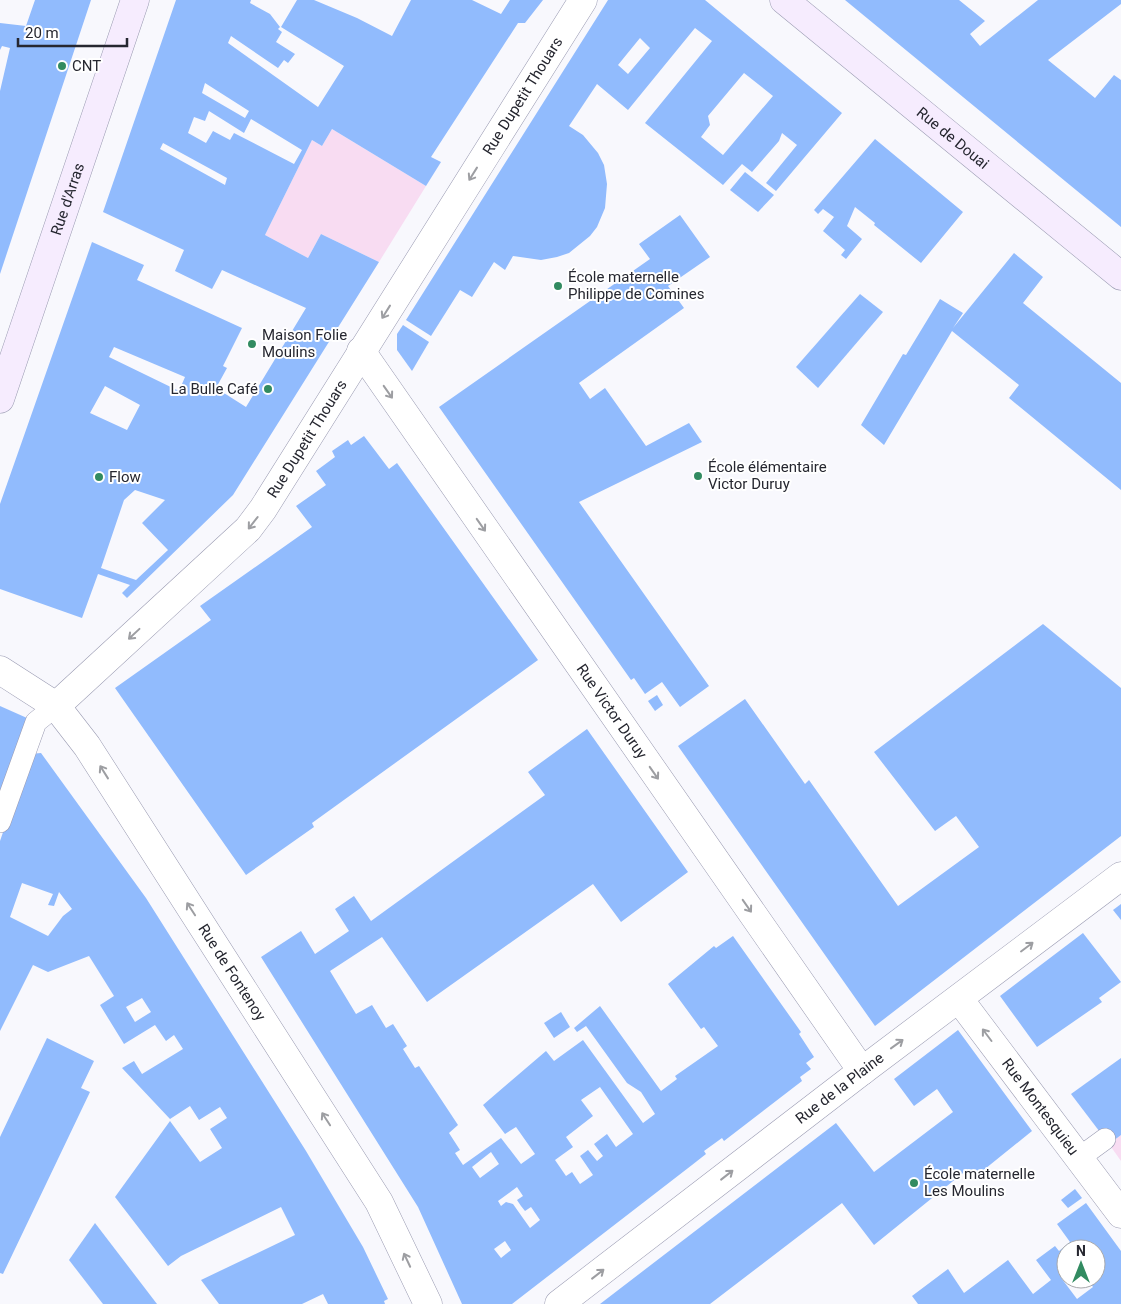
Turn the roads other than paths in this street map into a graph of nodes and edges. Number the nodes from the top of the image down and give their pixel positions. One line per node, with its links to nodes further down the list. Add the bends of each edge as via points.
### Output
1 (135, 0): 6 (street, Rue d'Arras)
2 (583, 0): 5 (street, Rue Dupetit Thouars, one-way to 5)
3 (784, 0): 4 (street, Rue de Douai)
4 (1121, 276)
5 (361, 351): 8 (street, Rue Dupetit Thouars, one-way to 8, via 248,529); 12 (street, Rue Victor Duruy, one-way to 12)
6 (0, 399)
7 (0, 670): 8 (street, Rue de Fontenoy)
8 (56, 706): 9 (lane, via 36,722); 16 (street, Rue de Fontenoy, one-way to 8, via 379,1202 87,746)
9 (0, 822)
10 (1121, 876): 11 (street, Rue de la Plaine, one-way to 10)
11 (959, 999): 12 (street, Rue de la Plaine, one-way to 11); 14 (street, Rue Montesquieu, one-way to 11)
12 (862, 1071): 17 (street, Rue de la Plaine, one-way to 12)
13 (1105, 1139): 14 (lane)
14 (1079, 1158): 15 (street, Rue Montesquieu)
15 (1121, 1214)
16 (428, 1304)
17 (559, 1304)

